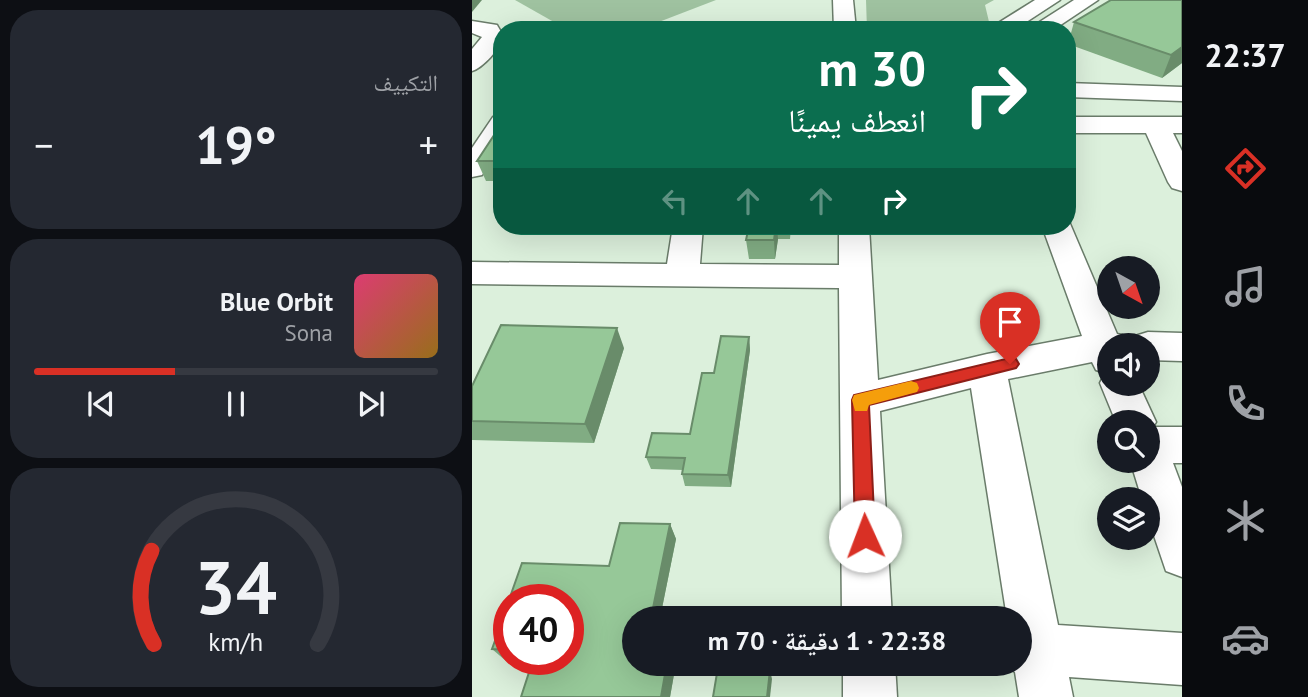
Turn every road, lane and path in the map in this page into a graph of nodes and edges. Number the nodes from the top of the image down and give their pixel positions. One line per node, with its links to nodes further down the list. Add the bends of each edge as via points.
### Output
1 (843, 0): 4 (street)
2 (1050, 0): 5 (street)
3 (1088, 0): 6 (street)
4 (844, 21)
5 (1014, 21)
6 (1053, 21)
7 (472, 27): 8 (street, via 489,30)
8 (493, 36)
9 (493, 38): 10 (street)
10 (472, 66): 11 (street)
11 (493, 67)
12 (1076, 90): 13 (street)
13 (1181, 94)
14 (1076, 125): 15 (street)
15 (1169, 125): 18 (street)
16 (493, 137): 17 (street)
17 (472, 169)
18 (1181, 183)
19 (687, 235): 23 (street)
20 (855, 235): 24 (street)
21 (1061, 235): 25 (street)
22 (472, 272): 23 (street)
23 (682, 275): 24 (street)
24 (857, 277): 30 (street)
25 (1100, 333)
26 (1160, 346): 27 (street)
27 (1181, 347)
28 (1097, 352): 29 (street)
29 (987, 369): 30 (street); 37 (street)
30 (860, 400): 35 (street)
31 (1160, 445): 32 (street)
32 (1181, 445)
33 (1155, 473): 34 (street)
34 (1181, 555)
35 (867, 606)
36 (1181, 659): 37 (street)
37 (1035, 665)
38 (869, 676): 39 (street)
39 (870, 697)

